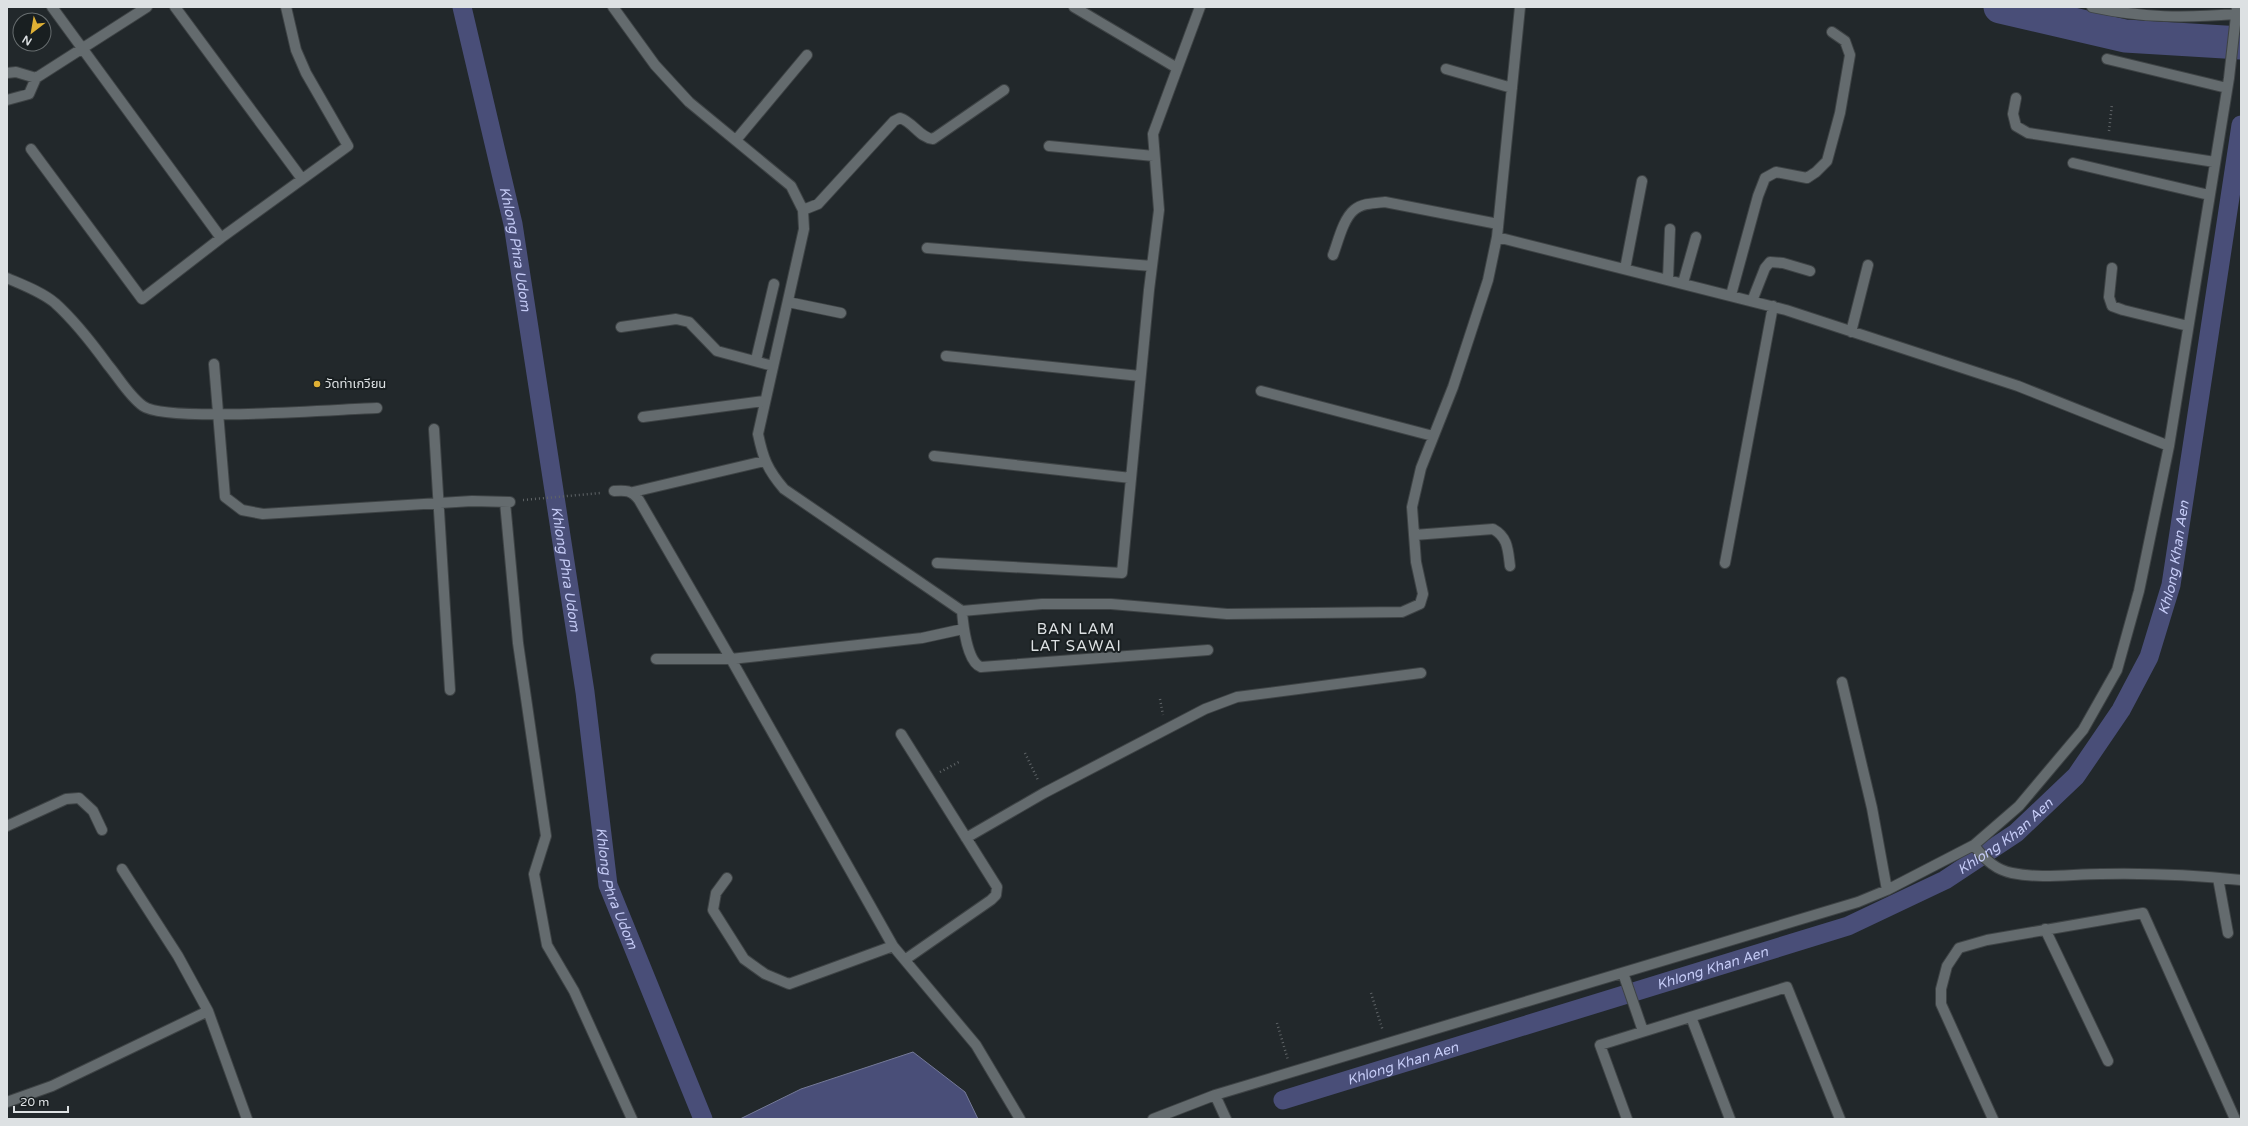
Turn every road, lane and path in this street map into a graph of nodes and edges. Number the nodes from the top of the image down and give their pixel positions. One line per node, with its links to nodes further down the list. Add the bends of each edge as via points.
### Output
1 (52, 7): 12 (street)
2 (147, 7): 12 (street)
3 (176, 7): 32 (street)
4 (286, 7): 32 (street, via 296,50 306,73 348,146)
5 (613, 7): 25 (street, via 665,76 689,102)
6 (1074, 7): 15 (street)
7 (1200, 7): 15 (street)
8 (1520, 7): 19 (street)
9 (2092, 7): 10 (street, via 2132,15 2166,18)
10 (2236, 15): 20 (street)
11 (1832, 32): 52 (street, via 1845,41 1850,55 1840,113 1827,161 1807,178 1776,172 1765,178)
12 (82, 48): 18 (street); 40 (street)
13 (807, 55): 25 (street)
14 (2107, 59): 20 (street)
15 (1177, 68): 29 (street, via 1153,134)
16 (1446, 69): 19 (street)
17 (7, 73): 18 (street, via 16,72)
18 (36, 78): 23 (street, via 29,94)
19 (1512, 88): 36 (street)
20 (2227, 88): 30 (street)
21 (1004, 90): 35 (street, via 934,139 928,139 906,120 900,118 894,121 818,204)
22 (2016, 98): 27 (street, via 2013,114 2016,126 2028,133)
23 (7, 100)
24 (2112, 104): 27 (path)
25 (736, 140): 35 (street, via 791,186)
26 (1049, 146): 29 (street)
27 (2107, 146): 30 (street)
28 (32, 149): 40 (street, via 142,298)
29 (1154, 156): 44 (street, via 1158,210)
30 (2215, 162): 34 (street)
31 (2073, 163): 34 (street)
32 (302, 179): 40 (street)
33 (1642, 181): 46 (street)
34 (2209, 195): 57 (street)
35 (803, 210): 54 (street, via 804,229)
36 (1498, 224): 38 (street); 42 (street, via 1385,202 1369,204 1354,209)
37 (1670, 230): 49 (street)
38 (1497, 237): 46 (street); 71 (street, via 1488,280 1470,339)
39 (1696, 237): 50 (street)
40 (221, 238)
41 (928, 248): 44 (street)
42 (1333, 255)
43 (1868, 265): 59 (street)
44 (1152, 266): 64 (street)
45 (2112, 268): 57 (street, via 2109,297 2112,306)
46 (1625, 269): 49 (street)
47 (1810, 271): 53 (street, via 1770,262 1765,268)
48 (7, 278): 68 (street, via 54,302 90,341 134,399 144,407 157,412)
49 (1668, 279): 50 (street)
50 (1683, 283): 52 (street)
51 (774, 284): 61 (street)
52 (1731, 295): 53 (street)
53 (1752, 301): 55 (street)
54 (788, 302): 56 (street); 63 (street)
55 (1773, 306): 59 (street); 82 (street)
56 (841, 313)
57 (2188, 326): 72 (street)
58 (621, 327): 61 (street, via 676,319 689,322 717,351)
59 (1851, 332): 72 (street, via 2018,386)
60 (946, 356): 64 (street)
61 (756, 360): 63 (street)
62 (214, 364): 68 (street)
63 (773, 366): 66 (street)
64 (1140, 376): 75 (street)
65 (1261, 391): 71 (street)
66 (764, 401): 69 (street); 74 (street, via 758,434)
67 (377, 408): 68 (street)
68 (217, 414): 79 (street, via 225,497 242,510 263,514)
69 (643, 417)
70 (434, 428): 79 (street)
71 (1433, 436): 80 (street, via 1421,468 1412,507)
72 (2169, 446): 100 (street, via 2139,591 2117,670 2083,730 2019,806)
73 (934, 456): 75 (street)
74 (764, 461): 77 (street); 84 (street, via 770,473 784,489)
75 (1131, 478): 81 (street, via 1122,573)
76 (614, 491): 77 (street); 78 (path)
77 (634, 492): 88 (street)
78 (507, 502): 79 (street, via 472,501); 122 (street, via 518,643 546,836 534,874 547,945 574,991)
79 (440, 504): 91 (street)
80 (1414, 535): 83 (street, via 1493,529 1507,542); 84 (street, via 1416,562 1423,594 1420,604 1402,612 1227,614 1111,604 1042,604)
81 (937, 563)
82 (1725, 563)
83 (1510, 566)
84 (962, 610): 85 (street)
85 (963, 629): 86 (street, via 973,661 981,667); 88 (street, via 922,638)
86 (1208, 650)
87 (656, 659): 88 (street)
88 (731, 659): 108 (street)
89 (1420, 673): 96 (street, via 1237,697 1205,709)
90 (1842, 682): 105 (street, via 1872,808)
91 (450, 690)
92 (901, 734): 95 (street)
93 (1025, 753): 96 (path)
94 (960, 762): 95 (path)
95 (929, 778): 99 (street)
96 (1044, 793): 99 (street)
97 (7, 826): 98 (street, via 66,799 79,798 93,811)
98 (102, 830)
99 (966, 838): 109 (street, via 997,887 996,895)
100 (1974, 845): 103 (street, via 1994,866 2012,873 2062,876 2156,874); 105 (street)
101 (122, 869): 112 (street, via 178,956)
102 (727, 878): 108 (street, via 716,894 713,910 744,959 765,974 789,984)
103 (2218, 878): 104 (street); 107 (street)
104 (2241, 880)
105 (1888, 890): 110 (street, via 1858,902)
106 (2045, 929): 117 (street); 129 (street, via 1959,948 1947,966 1941,989 1941,1004); 130 (street, via 2143,912)
107 (2228, 933)
108 (893, 946): 109 (street)
109 (906, 959): 123 (street, via 976,1045)
110 (1623, 974): 115 (street); 116 (street)
111 (1371, 993): 116 (path)
112 (208, 1011): 120 (street, via 52,1086); 121 (street)
113 (1691, 1017): 115 (street); 127 (street); 128 (street, via 1787,987)
114 (1276, 1023): 118 (path)
115 (1643, 1031): 126 (street, via 1600,1045)
116 (1387, 1045): 118 (street)
117 (2108, 1061)
118 (1292, 1074): 119 (street)
119 (1215, 1096): 124 (street); 125 (street)
120 (7, 1102)
121 (247, 1119)
122 (632, 1119)
123 (1020, 1119)
124 (1153, 1119)
125 (1226, 1119)
126 (1628, 1119)
127 (1730, 1119)
128 (1840, 1119)
129 (1993, 1119)
130 (2235, 1119)

